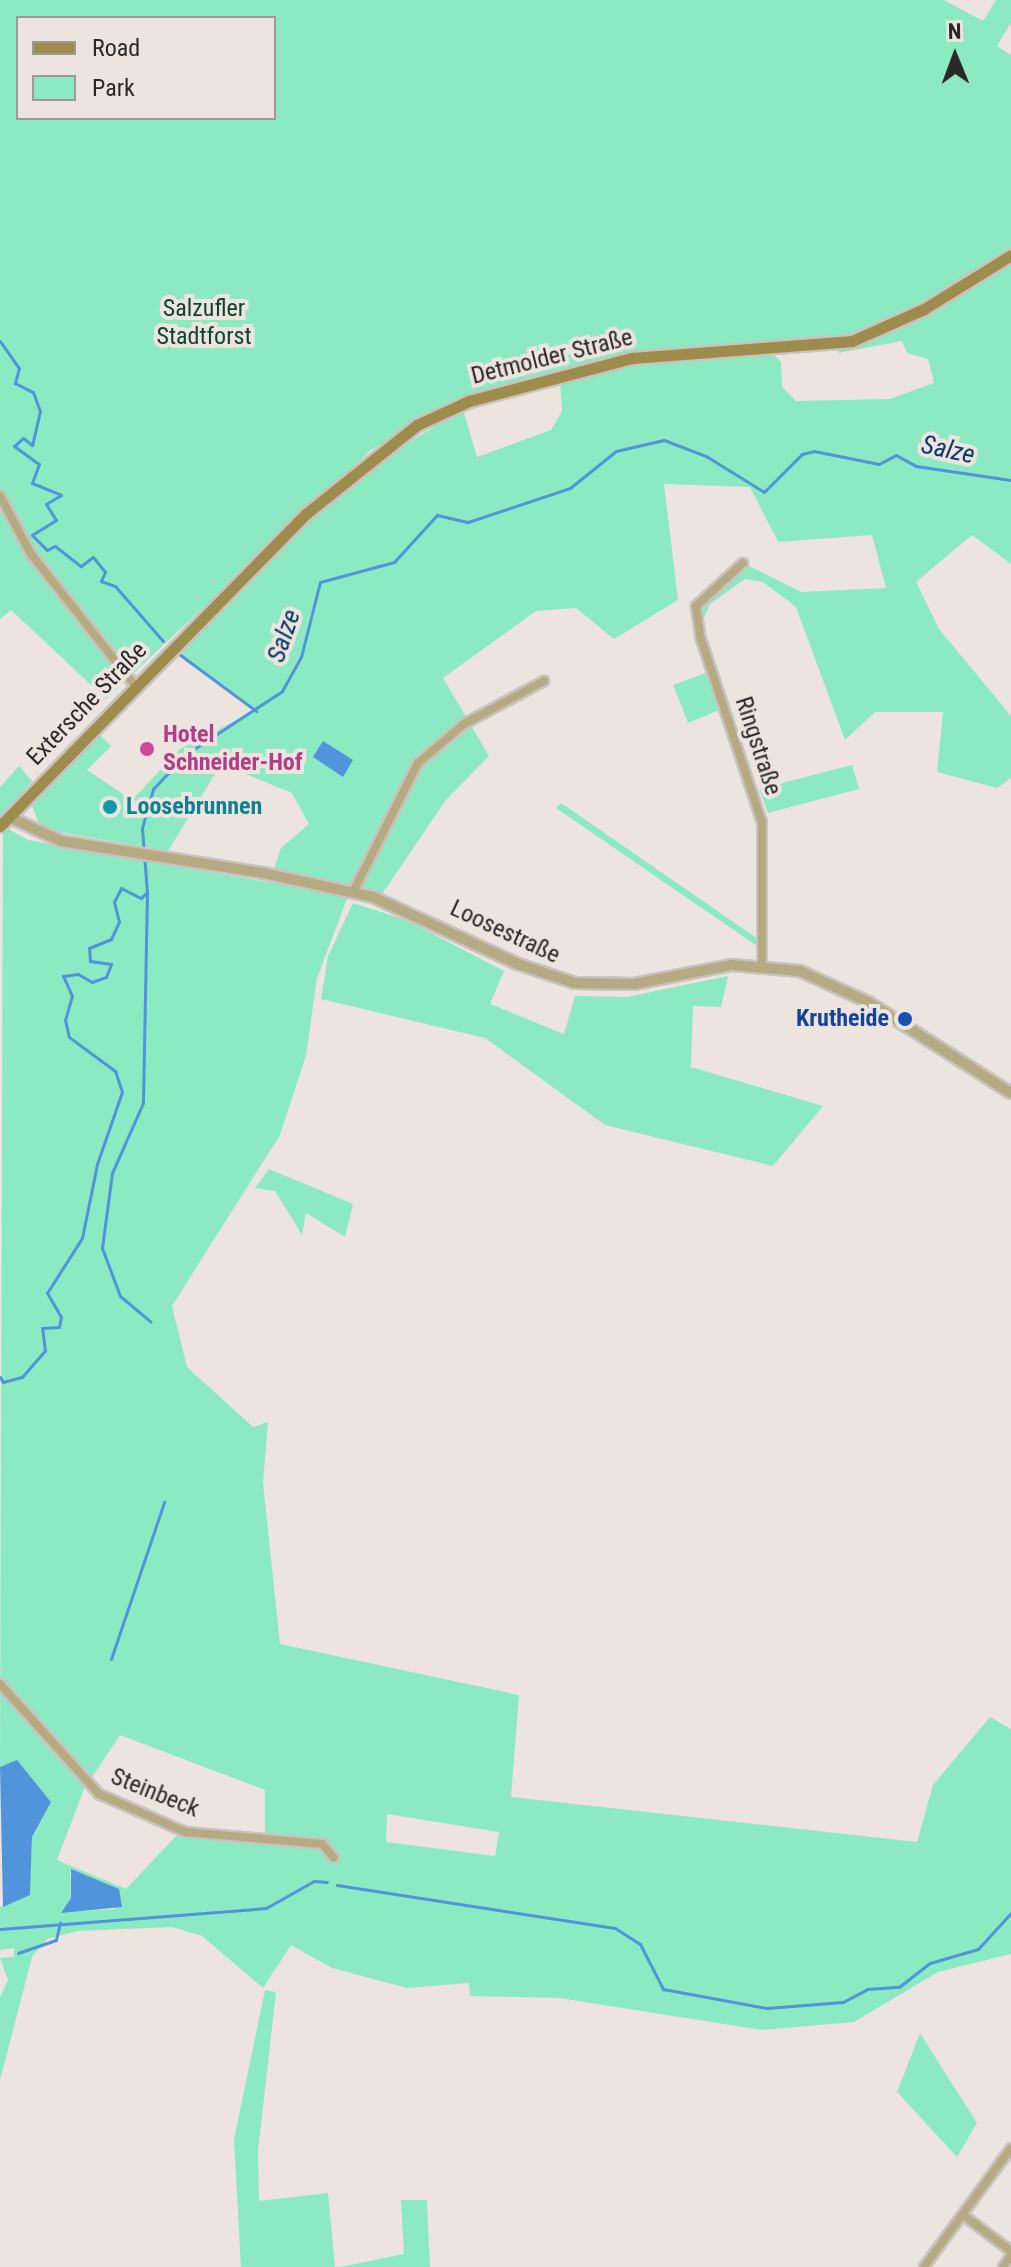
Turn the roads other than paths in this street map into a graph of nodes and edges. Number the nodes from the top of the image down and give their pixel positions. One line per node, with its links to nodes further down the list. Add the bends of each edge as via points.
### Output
1 (1011, 255): 4 (main road, Detmolder Straße, via 924,309 852,341 632,358 443,411 353,472)
2 (0, 496): 6 (street, via 31,554)
3 (743, 563): 9 (street, Ringstraße, via 696,606 700,636 762,822)
4 (172, 648): 6 (main road, Extersche Straße)
5 (544, 681): 8 (street, via 464,724 418,763)
6 (136, 687): 7 (main road, Extersche Straße)
7 (4, 822): 8 (street, Loosestraße, via 39,836)
8 (353, 892): 9 (street, Loosestraße, via 417,913 518,964 575,983 634,984)
9 (762, 964): 10 (street, Loosestraße, via 844,988)
10 (1011, 1093)
11 (0, 1684): 12 (street, Steinbeck, via 99,1794 185,1832 322,1844)
12 (334, 1858)
13 (1011, 2148): 14 (street)
14 (963, 2215): 15 (street); 16 (street)
15 (1011, 2253): 17 (street)
16 (924, 2267)
17 (1003, 2267)

